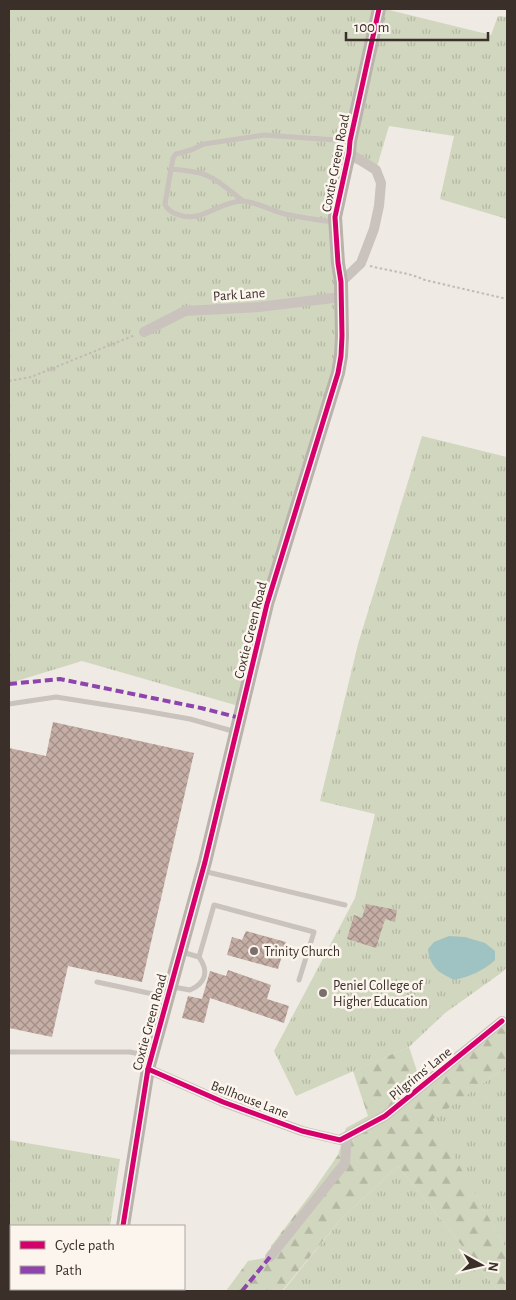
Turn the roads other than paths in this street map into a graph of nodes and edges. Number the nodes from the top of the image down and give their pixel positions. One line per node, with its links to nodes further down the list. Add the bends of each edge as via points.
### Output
1 (379, 9): 2 (street, Coxtie Green Road)
2 (350, 147): 3 (lane, via 264,135 204,144 176,154); 5 (street, Coxtie Green Road); 6 (street, via 376,170 381,183 374,229 361,263)
3 (171, 169): 4 (lane, via 208,176); 4 (lane, via 165,204 173,213 193,217)
4 (242, 201): 5 (lane, via 286,215)
5 (335, 222): 6 (street, Coxtie Green Road)
6 (341, 282): 7 (street, Coxtie Green Road)
7 (341, 297): 8 (street, Park Lane, via 185,311); 10 (street, Coxtie Green Road, via 342,336 338,373 267,604)
8 (144, 332)
9 (9, 704): 10 (lane, via 56,697 190,719)
10 (236, 732): 11 (street, Coxtie Green Road)
11 (202, 871): 12 (lane); 13 (street, Coxtie Green Road)
12 (345, 905)
13 (180, 952): 14 (lane); 17 (street, Coxtie Green Road)
14 (199, 957): 15 (lane, via 214,905 314,932); 17 (lane, via 206,969 201,983 190,990)
15 (299, 980)
16 (97, 982): 17 (lane)
17 (169, 992): 20 (street, Coxtie Green Road)
18 (502, 1021): 21 (street, Pilgrims' Lane, via 385,1116)
19 (9, 1052): 20 (lane, via 130,1052)
20 (149, 1062): 21 (street, Bellhouse Lane, via 223,1102 302,1131 340,1140); 22 (street, Coxtie Green Road)
21 (347, 1136): 23 (street, via 345,1163)
22 (123, 1225)
23 (270, 1257)

